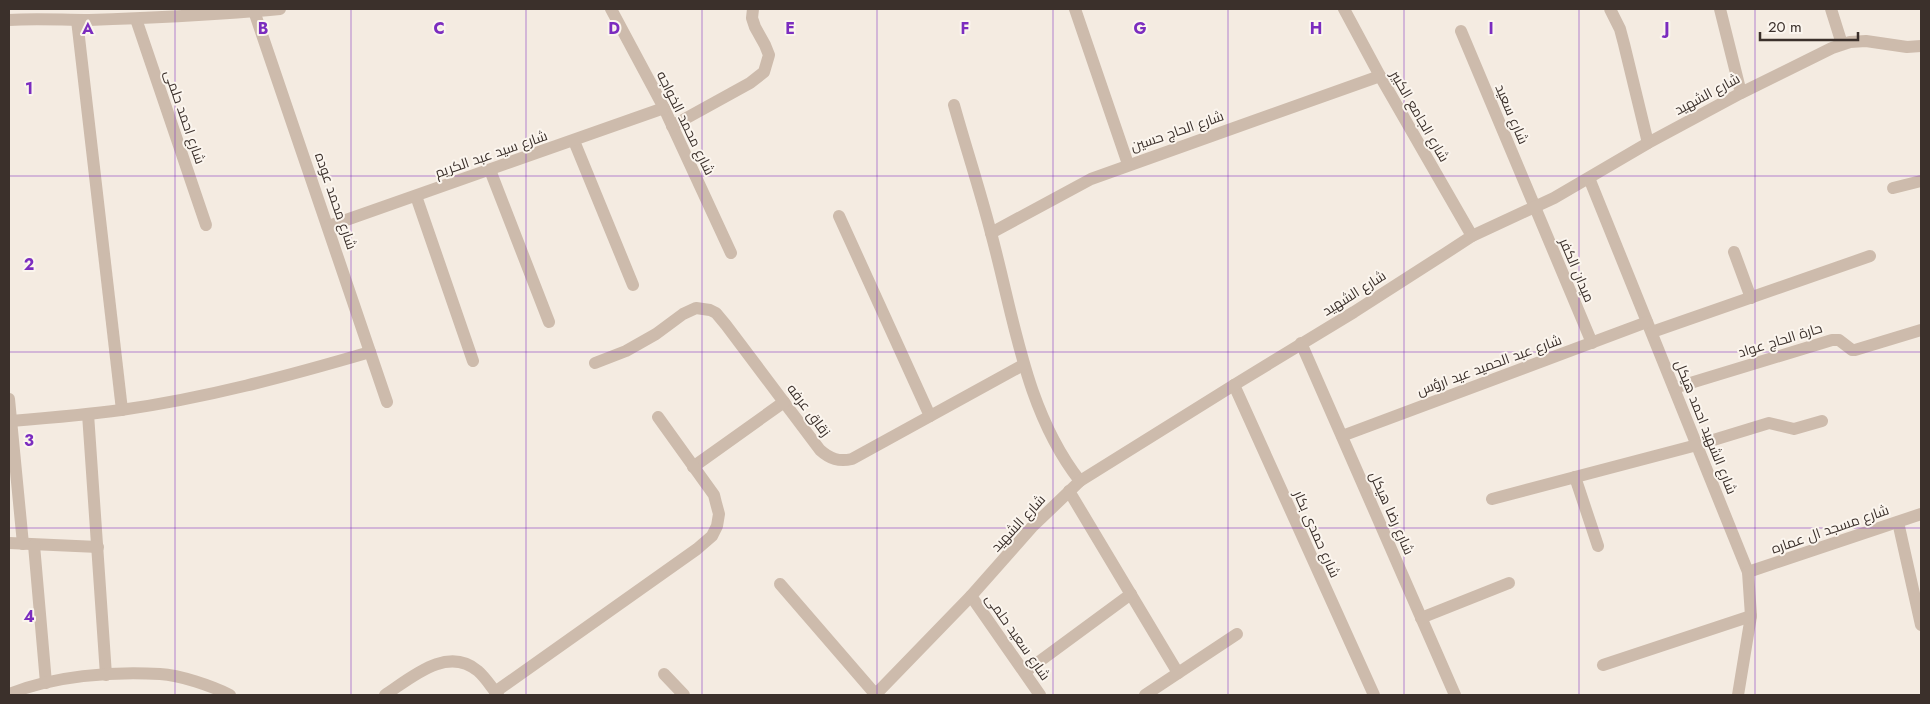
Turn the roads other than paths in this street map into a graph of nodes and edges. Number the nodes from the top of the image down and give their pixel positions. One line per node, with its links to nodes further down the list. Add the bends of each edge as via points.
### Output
1 (280, 9): 9 (street)
2 (611, 9): 19 (street, شارع محمد الخواجه)
3 (753, 9): 20 (street, via 755,27 769,55 764,72)
4 (1075, 9): 23 (street)
5 (1344, 9): 16 (street, شارع الجامع الكبير)
6 (1610, 9): 22 (street, via 1620,29)
7 (1720, 9): 17 (street)
8 (1831, 9): 14 (street)
9 (254, 11): 10 (street); 32 (street, شارع محمد عوده)
10 (136, 19): 12 (street); 31 (street, شارع احمد حلمى)
11 (9, 20): 12 (street)
12 (77, 20): 54 (street)
13 (1461, 31): 29 (street, شارع سعيد)
14 (1842, 44): 15 (street, شارع الشهيد, via 1866,41); 17 (street, شارع الشهيد)
15 (1921, 46)
16 (1380, 76): 23 (street, شارع الحاج حسين); 34 (street, شارع الجامع الكبير)
17 (1741, 92): 22 (street, شارع الشهيد)
18 (954, 106): 33 (street)
19 (664, 108): 20 (street, شارع محمد الخواجه); 21 (street, شارع سيد عبد الكريم)
20 (672, 126): 35 (street, شارع محمد الخواجه)
21 (574, 141): 24 (street, شارع سيد عبد الكريم); 38 (street)
22 (1648, 143): 25 (street, شارع الشهيد)
23 (1128, 164): 33 (street, شارع الحاج حسين, via 1090,178)
24 (490, 170): 28 (street, شارع سيد عبد الكريم); 40 (street)
25 (1589, 178): 29 (street, شارع الشهيد); 41 (street, شارع الشهيد احمد هيكل)
26 (1921, 180): 27 (street)
27 (1893, 188)
28 (416, 196): 32 (street, شارع سيد عبد الكريم); 46 (street)
29 (1535, 209): 34 (street, شارع الشهيد); 43 (street, ميدان الكفر)
30 (839, 216): 56 (street)
31 (206, 225)
32 (329, 226): 45 (street, شارع محمد عوده)
33 (991, 232): 48 (street)
34 (1472, 236): 44 (street, شارع الشهيد)
35 (730, 252)
36 (1734, 252): 39 (street)
37 (1870, 256): 39 (street, شارع عبد الحميد عيد ارؤس)
38 (633, 285)
39 (1751, 298): 41 (street, شارع عبد الحميد عيد ارؤس)
40 (549, 322)
41 (1649, 327): 43 (street, شارع عبد الحميد عيد ارؤس); 50 (street, شارع الشهيد احمد هيكل)
42 (1921, 330): 50 (street, حارة الحاج عواد, via 1855,350 1840,340 1832,340)
43 (1592, 342): 60 (street, شارع عبد الحميد عيد ارؤس)
44 (1302, 343): 49 (street, شارع الشهيد); 60 (street, شارع رضا هيكل)
45 (370, 352): 52 (street, شارع محمد عوده); 54 (street, via 206,396)
46 (473, 361)
47 (595, 363): 53 (street, زقاق عرفه, via 626,351 688,311 703,308 716,313)
48 (1024, 365): 56 (street, زقاق عرفه); 64 (street, via 1045,420 1067,465)
49 (1234, 385): 64 (street, شارع الشهيد); 96 (street, شارع حمدى بكار)
50 (1674, 388): 61 (street, شارع الشهيد احمد هيكل)
51 (9, 400): 58 (street)
52 (387, 402)
53 (784, 402): 56 (street, زقاق عرفه, via 820,450 843,461); 62 (street)
54 (122, 410): 55 (street)
55 (88, 414): 58 (street); 72 (street)
56 (930, 416)
57 (658, 417): 62 (street)
58 (11, 421): 70 (street)
59 (1822, 421): 61 (street, via 1794,429 1769,423)
60 (1342, 436): 79 (street, شارع رضا هيكل)
61 (1697, 445): 63 (street); 73 (street, شارع الشهيد احمد هيكل)
62 (693, 467): 88 (street, via 714,495 718,520 712,536)
63 (1575, 477): 66 (street); 71 (street)
64 (1080, 481): 65 (street, شارع الشهيد)
65 (1069, 491): 76 (street); 77 (street, شارع الشهيد)
66 (1492, 499)
67 (1921, 514): 68 (street, شارع مسجد ال عماره)
68 (1898, 522): 73 (street, شارع مسجد ال عماره); 80 (street)
69 (9, 544): 70 (street)
70 (28, 544): 72 (street); 87 (street)
71 (1598, 546)
72 (98, 547): 86 (street)
73 (1748, 572): 78 (street, شارع الشهيد احمد هيكل)
74 (1509, 583): 79 (street)
75 (780, 584): 93 (street)
76 (1131, 594): 83 (street); 84 (street)
77 (971, 596): 83 (street, شارع سعيد حلمى); 93 (street, شارع الشهيد)
78 (1751, 616): 82 (street); 98 (street, شارع الشهيد احمد هيكل)
79 (1421, 618): 97 (street, شارع رضا هيكل)
80 (1921, 625)
81 (1237, 634): 84 (street)
82 (1603, 665)
83 (1024, 672): 94 (street, شارع سعيد حلمى)
84 (1178, 673): 95 (street)
85 (664, 674): 92 (street)
86 (106, 675): 87 (street); 90 (street, via 162,674 214,687)
87 (46, 683): 89 (street)
88 (496, 693): 91 (street, via 478,671 452,660 436,663)
89 (9, 694)
90 (230, 695)
91 (385, 695)
92 (684, 695)
93 (876, 695)
94 (1040, 695)
95 (1145, 695)
96 (1374, 695)
97 (1455, 695)
98 (1738, 695)

